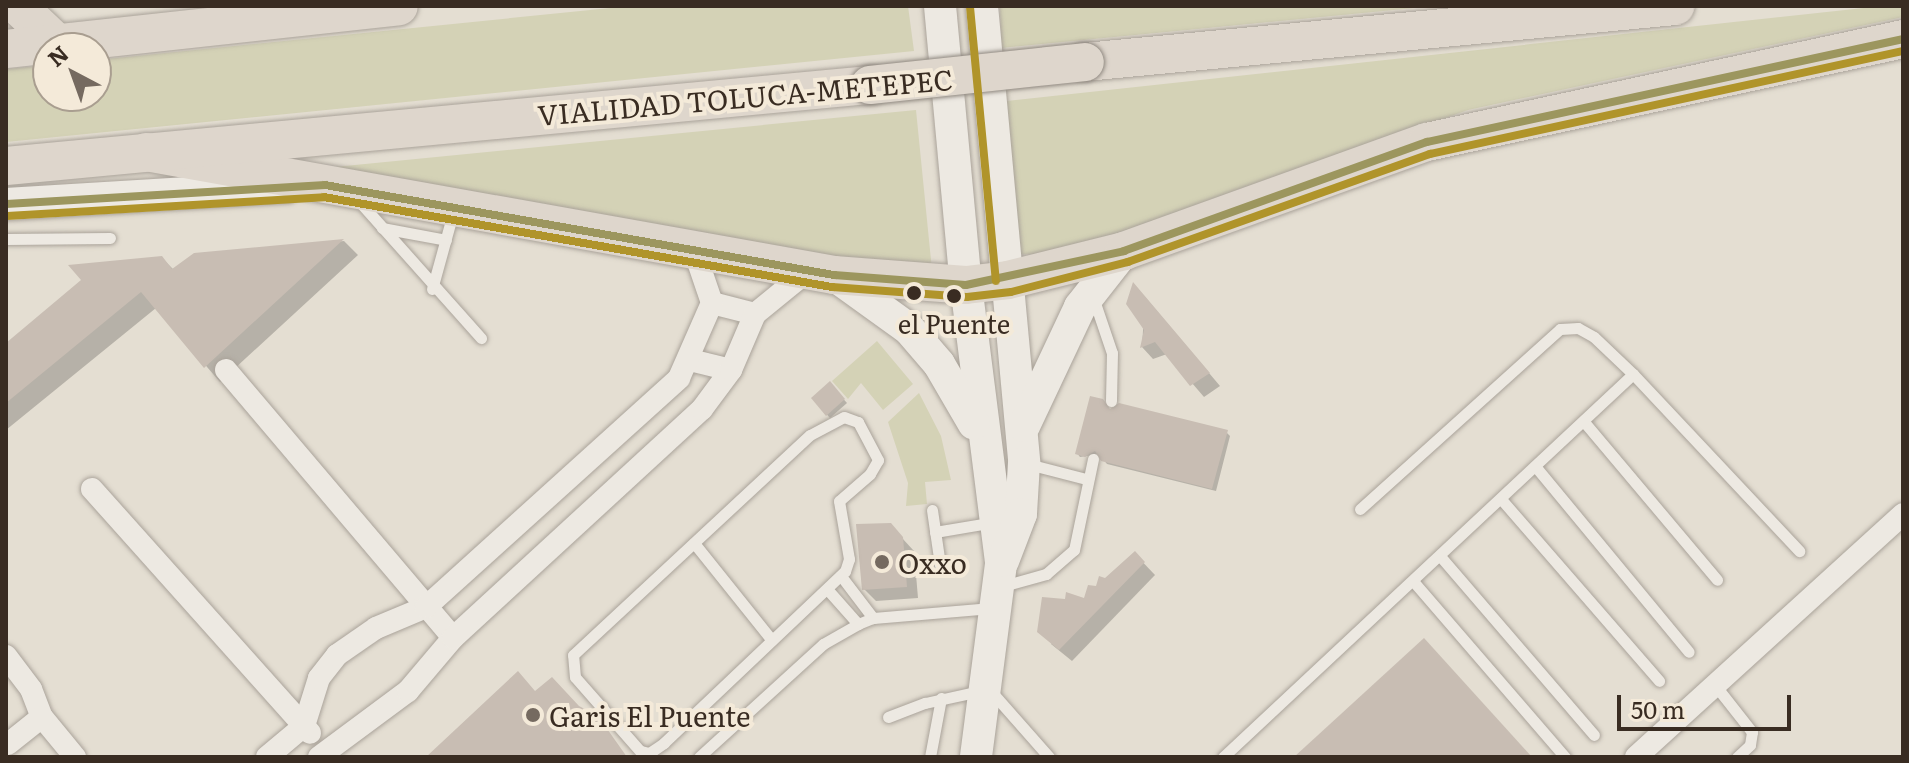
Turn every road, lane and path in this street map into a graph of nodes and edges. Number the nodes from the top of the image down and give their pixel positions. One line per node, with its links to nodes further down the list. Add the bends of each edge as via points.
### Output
1 (18, 6): 7 (highway)
2 (159, 6): 8 (highway)
3 (399, 6): 8 (highway)
4 (940, 6): 25 (main road)
5 (982, 6): 24 (main road)
6 (1675, 6): 13 (highway, VIALIDAD TOLUCA-METEPEC, bridge)
7 (45, 32)
8 (123, 37): 9 (highway)
9 (112, 38)
10 (1903, 39): 22 (highway, via 1427,142)
11 (32, 46): 12 (highway)
12 (6, 49)
13 (146, 152): 14 (highway, VIALIDAD TOLUCA-METEPEC); 15 (highway)
14 (6, 166)
15 (338, 187): 16 (main road); 17 (highway); 18 (lane)
16 (6, 204)
17 (450, 224): 18 (lane); 21 (highway); 26 (lane)
18 (382, 228): 26 (lane)
19 (110, 238): 20 (lane)
20 (6, 239)
21 (694, 250): 23 (highway); 28 (street)
22 (1124, 251): 24 (highway); 27 (main road)
23 (822, 272): 25 (highway); 29 (street); 38 (main road, via 909,329 958,392)
24 (1008, 280): 25 (highway); 37 (main road)
25 (966, 285): 38 (main road)
26 (432, 289): 30 (lane)
27 (1090, 289): 35 (lane, via 1112,353); 37 (main road)
28 (712, 303): 29 (street); 31 (street)
29 (755, 314): 33 (street)
30 (481, 338)
31 (690, 360): 33 (street); 59 (street, via 669,389)
32 (226, 370): 59 (street)
33 (731, 370): 62 (street, via 702,409)
34 (1633, 374): 36 (lane); 45 (lane, via 1594,337 1578,328 1560,329); 51 (lane)
35 (1111, 401)
36 (1585, 423): 41 (lane); 55 (lane)
37 (1022, 429): 40 (main road)
38 (984, 442): 48 (main road)
39 (1093, 459): 42 (lane)
40 (1024, 463): 42 (lane); 57 (main road, via 1021,514)
41 (1535, 466): 44 (lane); 64 (lane)
42 (1086, 479): 57 (lane, via 1074,550 1046,574)
43 (92, 489): 72 (street)
44 (1501, 499): 52 (lane); 66 (lane)
45 (1360, 509)
46 (932, 510): 49 (lane)
47 (1903, 514): 67 (street)
48 (995, 522): 49 (lane); 57 (main road)
49 (935, 532): 53 (lane)
50 (694, 543): 54 (lane, via 810,435 850,418 874,445 878,460 839,501 849,559); 63 (lane); 63 (lane, via 573,655 575,677 640,751 649,753)
51 (1799, 551)
52 (1440, 556): 56 (lane); 73 (lane)
53 (940, 565)
54 (841, 576): 58 (lane); 60 (lane)
55 (1717, 580)
56 (1413, 581): 82 (lane); 83 (lane)
57 (1001, 586): 60 (lane); 68 (main road)
58 (827, 589): 61 (lane); 63 (lane)
59 (426, 607): 62 (street); 72 (street, via 376,628 337,655 319,678)
60 (873, 618): 61 (lane)
61 (858, 624): 78 (lane, via 823,644)
62 (453, 638): 75 (street, via 379,717)
63 (771, 639)
64 (1689, 652)
65 (6, 656): 70 (street, via 31,689)
66 (1659, 681)
67 (1715, 685): 84 (street); 85 (lane, via 1752,732 1750,745)
68 (989, 689): 69 (lane); 80 (main road); 81 (lane)
69 (941, 698): 71 (lane); 79 (lane)
70 (42, 717): 74 (street); 76 (street)
71 (888, 717)
72 (304, 726): 75 (street); 77 (street)
73 (1594, 735)
74 (10, 748)
75 (323, 754)
76 (75, 757)
77 (267, 757)
78 (699, 757)
79 (930, 757)
80 (976, 757)
81 (1049, 757)
82 (1223, 757)
83 (1565, 757)
84 (1636, 757)
85 (1737, 757)

